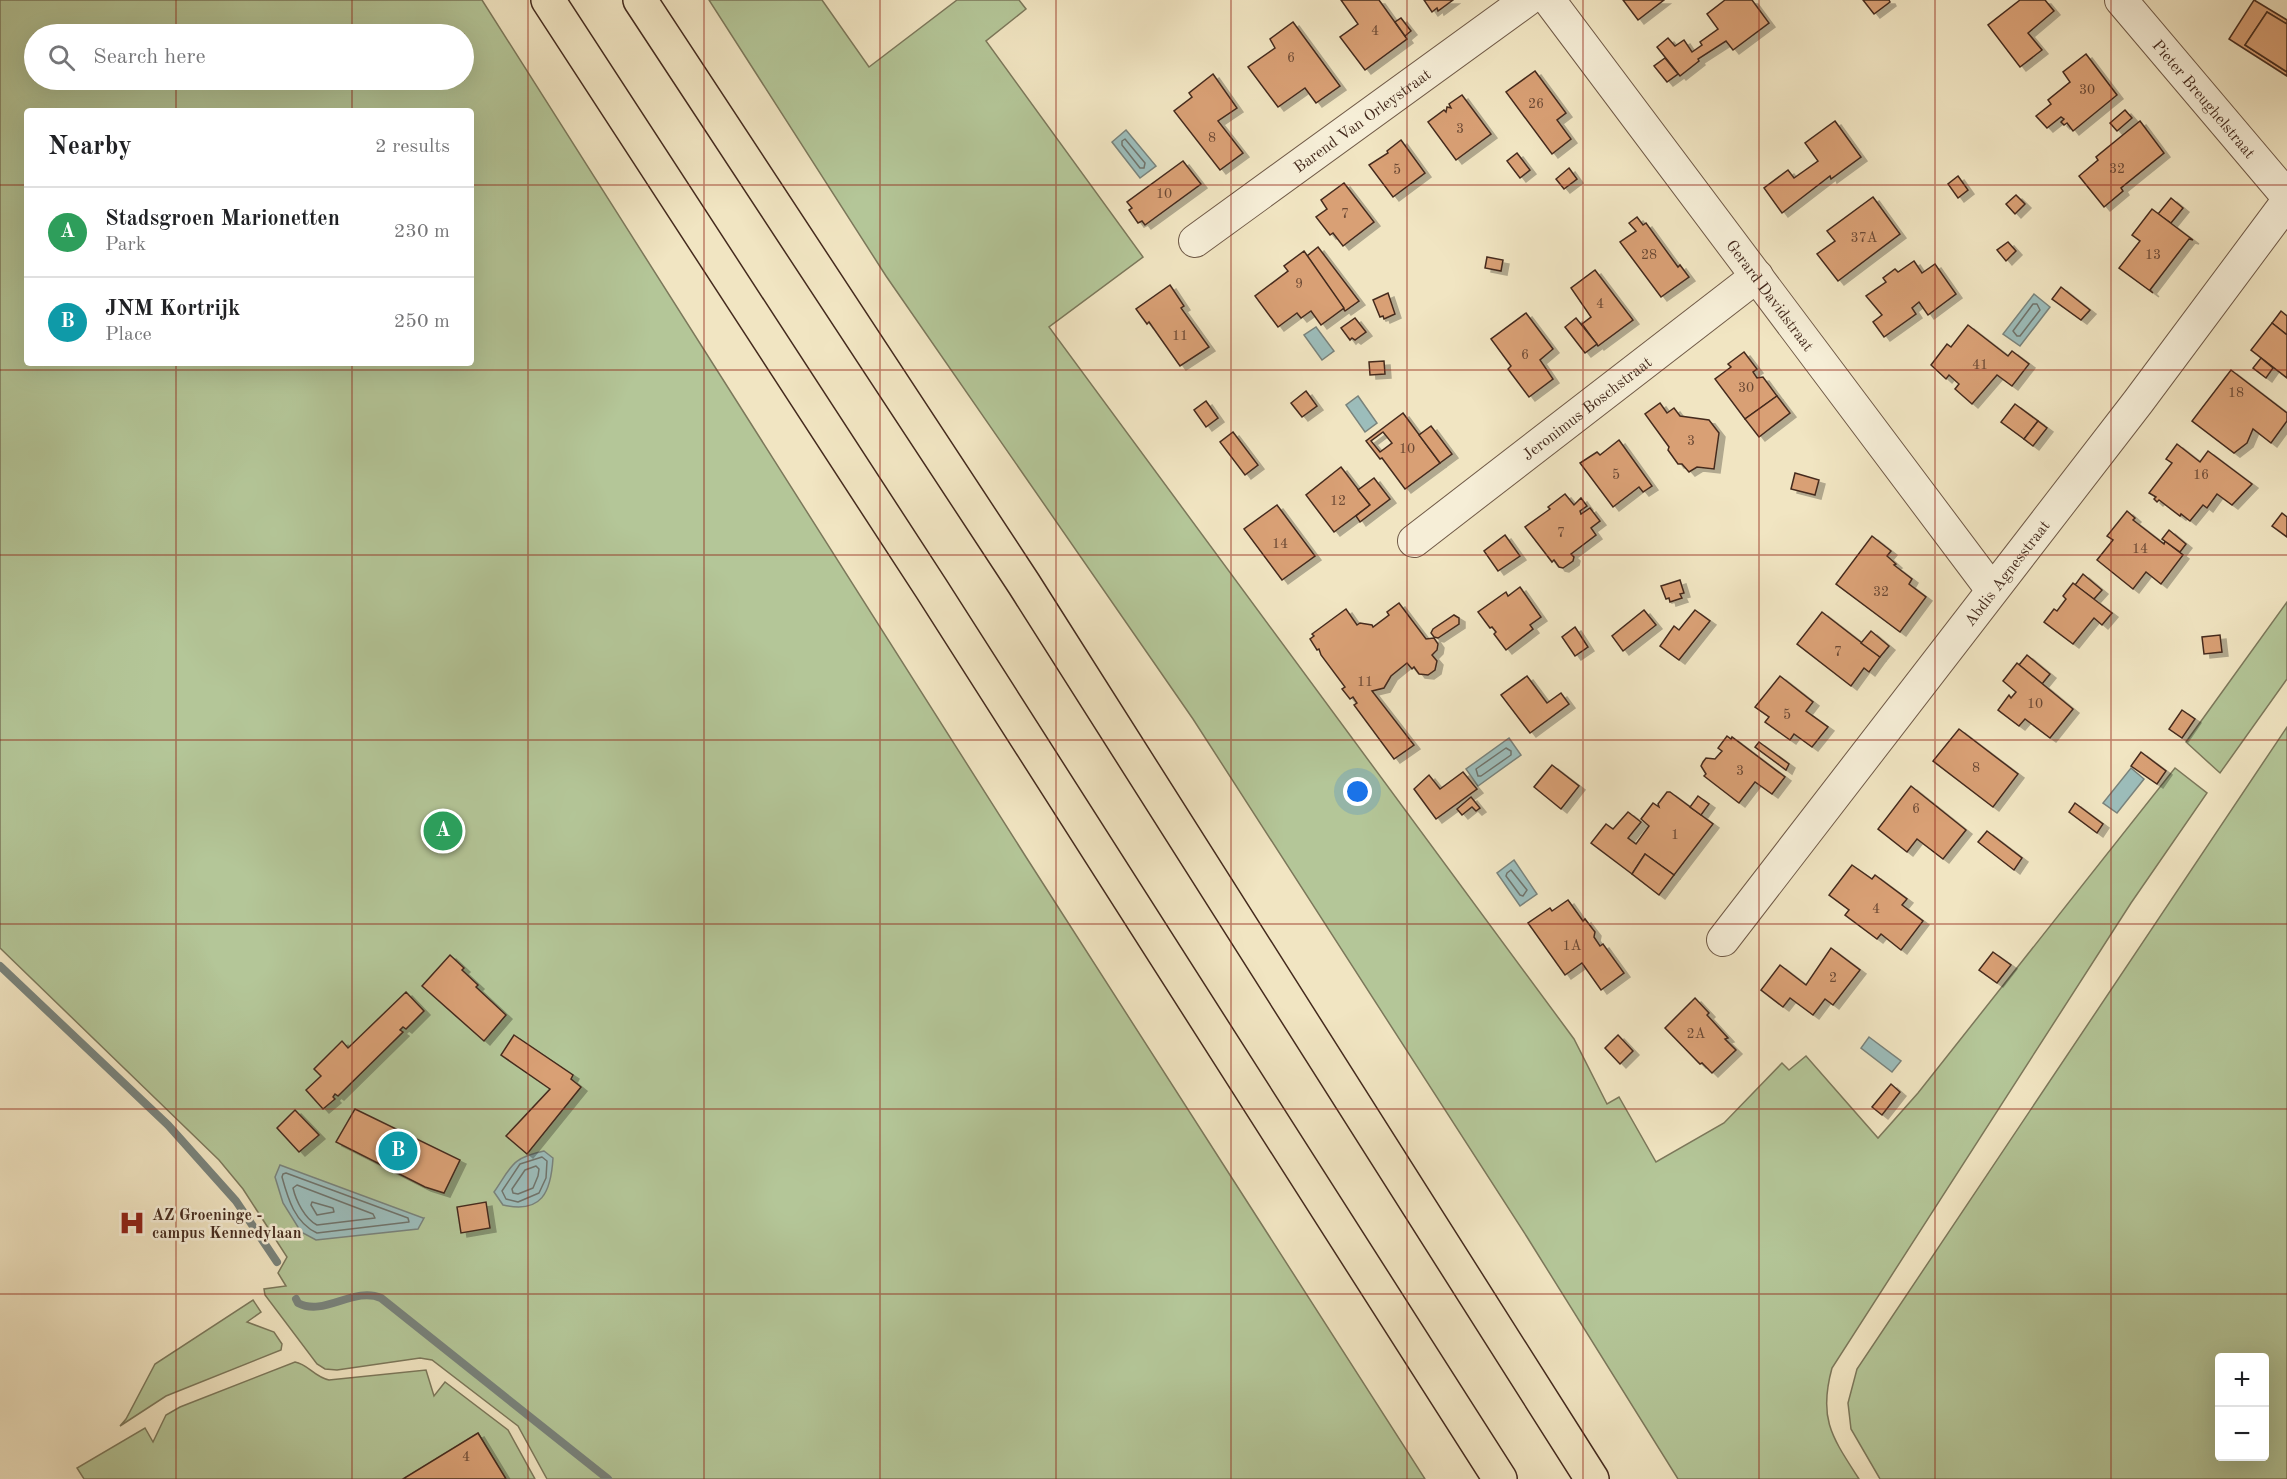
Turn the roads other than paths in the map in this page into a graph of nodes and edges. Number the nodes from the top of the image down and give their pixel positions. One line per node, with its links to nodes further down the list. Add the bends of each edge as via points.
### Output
1 (548, 0): 14 (highway, via 931,588)
2 (640, 0): 13 (highway, via 1024,584)
3 (1527, 0): 8 (street, Barend Van Orleystraat)
4 (1549, 0): 9 (street, Gerard Davidstraat)
5 (2121, 0): 6 (street, Pieter Breughelstraat)
6 (2287, 196)
7 (2287, 202): 11 (street, Abdis Agnesstraat)
8 (1195, 241)
9 (1757, 276): 10 (street, Jeronimus Boschstraat); 11 (street, Gerard Davidstraat)
10 (1414, 541)
11 (1992, 590): 12 (street, Abdis Agnesstraat)
12 (1723, 940)
13 (1524, 1368): 15 (highway); 16 (highway)
14 (1500, 1479)
15 (1593, 1479)
16 (1611, 1479)

